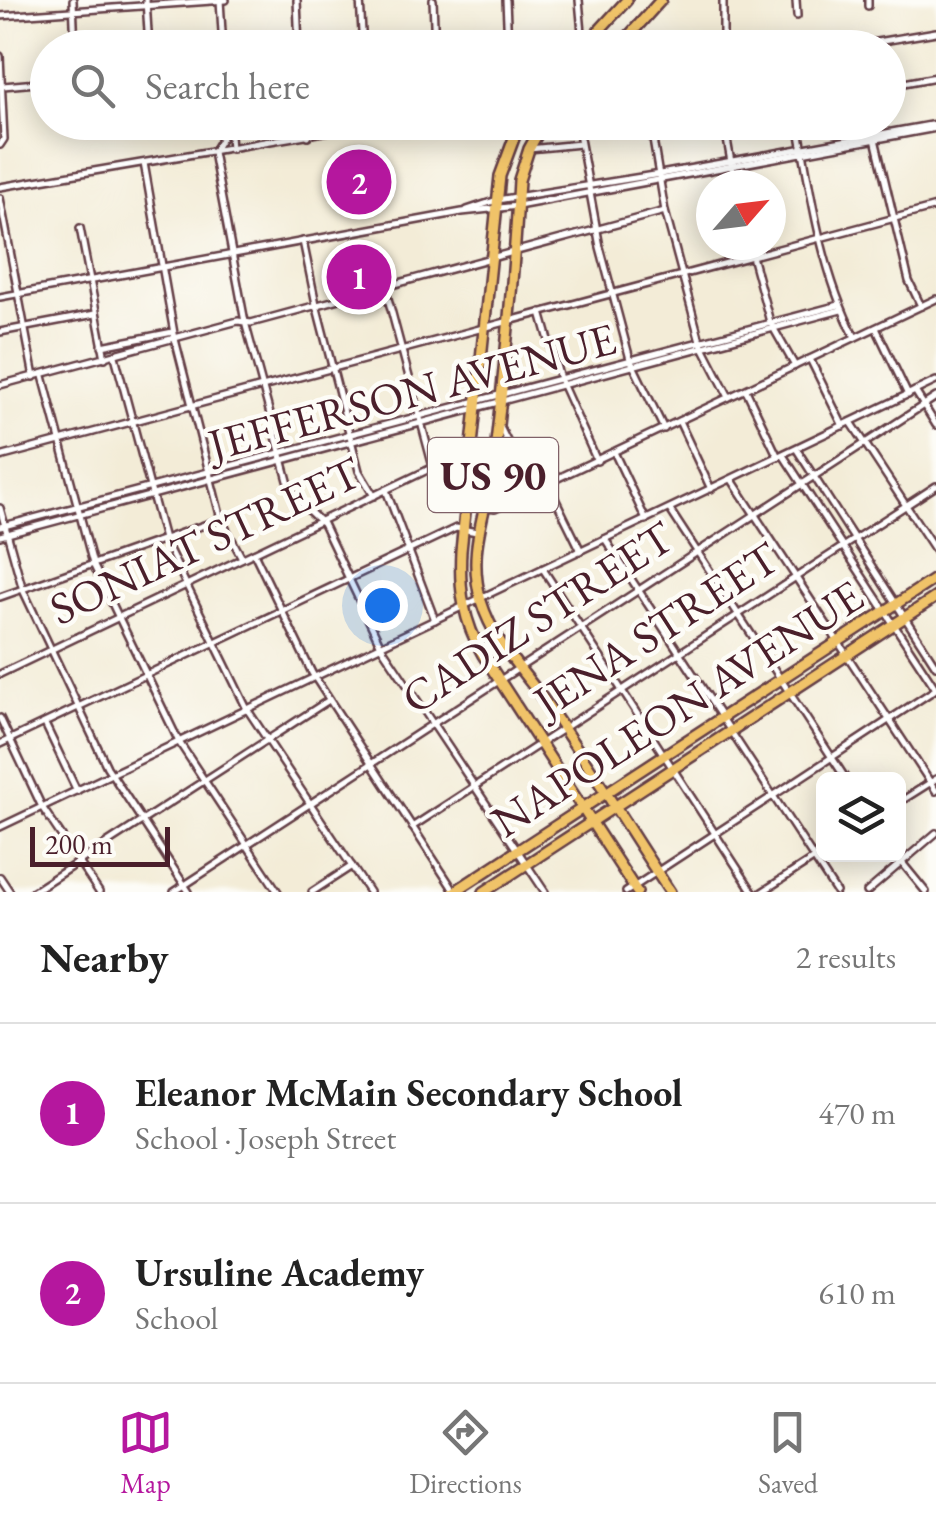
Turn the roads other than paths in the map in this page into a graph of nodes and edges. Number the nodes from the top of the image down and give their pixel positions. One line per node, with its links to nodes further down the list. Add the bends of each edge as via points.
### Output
1 (73, 0): 13 (street)
2 (222, 0): 12 (street); 18 (street)
3 (297, 0): 19 (street)
4 (360, 0): 20 (street)
5 (433, 0): 21 (street)
6 (506, 0): 22 (street)
7 (578, 0): 23 (street)
8 (627, 0): 24 (main road)
9 (661, 0): 25 (main road)
10 (723, 0): 26 (street)
11 (796, 0): 15 (street)
12 (146, 3): 13 (street); 17 (street)
13 (74, 11): 14 (street); 16 (street)
14 (0, 16)
15 (797, 16)
16 (75, 30)
17 (148, 30)
18 (223, 30)
19 (298, 30)
20 (362, 30)
21 (434, 30)
22 (507, 30)
23 (582, 30)
24 (600, 30)
25 (634, 30)
26 (723, 30)
27 (936, 32): 28 (street)
28 (906, 37)
29 (0, 56): 33 (street)
30 (936, 78): 31 (street)
31 (906, 83)
32 (30, 84): 33 (street)
33 (1, 87): 48 (street)
34 (936, 126): 35 (street)
35 (906, 131)
36 (220, 140): 52 (street)
37 (231, 140): 49 (street)
38 (283, 140): 49 (street)
39 (512, 140): 61 (main road, US 90)
40 (534, 140): 50 (main road, US 90)
41 (580, 140): 47 (street)
42 (653, 140): 56 (street)
43 (727, 140): 54 (street)
44 (800, 140): 51 (street)
45 (856, 140): 51 (street)
46 (874, 140): 64 (street)
47 (581, 144): 50 (street); 58 (street)
48 (0, 145)
49 (232, 148): 52 (street)
50 (529, 149): 60 (main road, US 90)
51 (801, 150): 54 (street); 67 (street)
52 (213, 152): 53 (street); 71 (street)
53 (144, 163): 57 (street); 75 (street)
54 (731, 164): 55 (street); 56 (street)
55 (732, 170)
56 (660, 176): 58 (street); 63 (street)
57 (0, 187)
58 (589, 189): 60 (street); 66 (street)
59 (0, 198): 80 (street)
60 (518, 201): 61 (street); 70 (main road, US 90)
61 (496, 205): 68 (street); 72 (main road, US 90)
62 (936, 207): 64 (street)
63 (666, 211): 66 (street); 76 (street)
64 (892, 219): 67 (street); 84 (street)
65 (80, 228): 77 (street)
66 (596, 229): 70 (street); 79 (street)
67 (822, 238): 69 (street); 85 (street)
68 (303, 242): 71 (street); 83 (street)
69 (786, 247)
70 (516, 251): 72 (street); 88 (main road, US 90)
71 (232, 255): 75 (street); 89 (street)
72 (491, 258): 78 (street); 92 (main road, US 90)
73 (737, 260): 76 (street)
74 (753, 260): 90 (street)
75 (162, 267): 77 (street); 95 (street)
76 (683, 275): 79 (street); 97 (street)
77 (89, 281): 80 (street); 87 (street)
78 (385, 286): 83 (street); 99 (street)
79 (612, 293): 86 (street); 103 (street)
80 (18, 294): 81 (street); 91 (street)
81 (0, 297)
82 (936, 298): 84 (street)
83 (316, 304): 89 (street); 105 (street)
84 (921, 306): 93 (street)
85 (840, 308): 90 (street, JEFFERSON AVENUE); 96 (street)
86 (541, 312): 88 (street); 109 (street)
87 (95, 314): 91 (street); 98 (street)
88 (510, 321): 92 (street); 116 (main road, US 90)
89 (245, 322): 95 (street); 111 (street)
90 (773, 325): 97 (street, JEFFERSON AVENUE); 104 (street)
91 (24, 328): 94 (street); 107 (street)
92 (485, 328): 99 (street); 117 (main road, US 90)
93 (876, 328): 96 (street); 113 (street)
94 (0, 332)
95 (174, 335): 98 (street); 100 (street); 118 (street)
96 (854, 338): 102 (street)
97 (702, 344): 103 (street, JEFFERSON AVENUE); 114 (street)
98 (102, 346): 101 (street)
99 (401, 350): 105 (street); 120 (street)
100 (115, 356): 101 (street); 121 (street)
101 (105, 358): 106 (street)
102 (810, 359): 104 (street); 126 (street)
103 (632, 363): 109 (street, JEFFERSON AVENUE); 127 (street)
104 (795, 366): 112 (street)
105 (332, 368): 111 (street); 128 (street)
106 (42, 374): 107 (street); 129 (street)
107 (34, 376): 110 (street)
108 (936, 381): 113 (street)
109 (561, 382): 116 (street, JEFFERSON AVENUE); 138 (street)
110 (0, 386)
111 (260, 387): 118 (street); 136 (street)
112 (746, 390): 114 (street); 135 (street)
113 (912, 393): 119 (street); 123 (street)
114 (729, 397): 122 (street)
115 (936, 397): 119 (street, CADIZ STREET)
116 (502, 398): 117 (street, JEFFERSON AVENUE); 124 (main road, US 90)
117 (477, 404): 120 (street, JEFFERSON AVENUE); 133 (main road, US 90)
118 (192, 406): 121 (street); 140 (street)
119 (924, 406): 125 (street); 130 (street, CADIZ STREET)
120 (420, 419): 128 (street, JEFFERSON AVENUE); 139 (street)
121 (132, 421): 129 (street); 148 (street)
122 (679, 422): 127 (street); 146 (street)
123 (851, 422): 126 (street); 130 (street)
124 (498, 425): 137 (main road, US 90); 149 (street)
125 (936, 425)
126 (843, 426): 131 (street)
127 (664, 429): 132 (street)
128 (350, 438): 136 (street, JEFFERSON AVENUE); 150 (street)
129 (59, 441): 134 (street); 156 (street)
130 (864, 443): 141 (street, CADIZ STREET); 152 (street)
131 (796, 448): 135 (street); 141 (street)
132 (614, 452): 138 (street); 159 (street)
133 (471, 454): 137 (street, SONIAT STREET); 139 (street, SONIAT STREET); 151 (main road, US 90)
134 (0, 456)
135 (781, 456): 142 (street); 144 (street)
136 (279, 457): 140 (street, JEFFERSON AVENUE); 160 (street, via 295,498)
137 (495, 458): 153 (main road, US 90)
138 (596, 461): 143 (street)
139 (433, 468): 147 (street, SONIAT STREET)
140 (210, 475): 148 (street, JEFFERSON AVENUE); 158 (street)
141 (812, 477): 144 (street, CADIZ STREET); 166 (street)
142 (732, 479): 146 (street); 157 (street)
143 (548, 484): 149 (street); 170 (street)
144 (801, 484): 157 (street, CADIZ STREET); 168 (street)
145 (936, 486): 152 (street, JENA STREET)
146 (712, 489): 155 (street)
147 (386, 490): 150 (street, SONIAT STREET); 169 (street)
148 (151, 491): 156 (street, JEFFERSON AVENUE); 165 (street)
149 (532, 491): 153 (street, via 495,508)
150 (374, 496): 160 (street, SONIAT STREET)
151 (466, 504): 153 (street); 162 (main road, US 90)
152 (906, 505): 166 (street, JENA STREET); 172 (street)
153 (484, 506): 163 (main road, US 90)
154 (0, 508): 161 (street)
155 (669, 509): 159 (street); 171 (street)
156 (78, 510): 161 (street, JEFFERSON AVENUE); 164 (street, JEFFERSON AVENUE); 175 (street)
157 (754, 514): 171 (street, CADIZ STREET); 177 (street)
158 (221, 519): 165 (street); 174 (street)
159 (646, 520): 167 (street)
160 (319, 522): 173 (street, SONIAT STREET); 178 (street)
161 (2, 526): 164 (street)
162 (464, 528): 163 (street); 169 (street); 189 (main road, US 90)
163 (477, 532): 185 (main road, US 90)
164 (4, 535): 181 (street)
165 (164, 539): 175 (street); 180 (street)
166 (854, 539): 168 (street, JENA STREET); 183 (street)
167 (606, 540): 170 (street); 182 (street)
168 (843, 546): 177 (street, JENA STREET); 187 (street)
169 (410, 549): 178 (street); 195 (street)
170 (580, 551): 176 (street)
171 (697, 551): 182 (street, CADIZ STREET); 192 (street)
172 (936, 551)
173 (254, 553): 174 (street, SONIAT STREET); 190 (street)
174 (242, 558): 180 (street, SONIAT STREET)
175 (94, 564): 181 (street); 193 (street)
176 (543, 570): 185 (street); 197 (street)
177 (796, 576): 192 (street, JENA STREET); 198 (street)
178 (348, 578): 190 (street); 200 (street)
179 (936, 578): 188 (main road, NAPOLEON AVENUE)
180 (187, 585): 193 (street, SONIAT STREET); 199 (street)
181 (23, 590): 186 (street); 201 (street)
182 (638, 590): 197 (street, CADIZ STREET); 202 (street)
183 (889, 594): 187 (street); 188 (street)
184 (936, 597): 194 (main road, NAPOLEON AVENUE)
185 (481, 599): 189 (street); 205 (main road, US 90, via 491,629)
186 (0, 600)
187 (878, 600): 191 (street)
188 (896, 604): 191 (main road, NAPOLEON AVENUE); 194 (street)
189 (463, 607): 195 (street); 210 (main road, US 90)
190 (282, 611): 199 (street); 208 (street)
191 (885, 612): 196 (street); 198 (main road, NAPOLEON AVENUE)
192 (738, 615): 202 (street, JENA STREET); 209 (street)
193 (119, 618): 201 (street, SONIAT STREET); 207 (street)
194 (904, 618): 196 (main road, NAPOLEON AVENUE); 204 (street)
195 (435, 620): 200 (street)
196 (894, 625): 203 (main road, NAPOLEON AVENUE); 211 (street)
197 (581, 628): 205 (street, CADIZ STREET); 212 (street)
198 (838, 642): 203 (street); 209 (main road, NAPOLEON AVENUE)
199 (215, 643): 207 (street); 216 (street)
200 (381, 646): 208 (street); 220 (street)
201 (51, 650): 206 (street, SONIAT STREET); 215 (street)
202 (681, 653): 212 (street, JENA STREET); 217 (street)
203 (847, 655): 213 (main road, NAPOLEON AVENUE); 219 (street)
204 (936, 666)
205 (518, 669): 210 (street, CADIZ STREET); 222 (main road, US 90)
206 (0, 674)
207 (147, 675): 215 (street); 226 (street)
208 (315, 677): 214 (street); 216 (street)
209 (780, 680): 213 (street); 217 (main road, NAPOLEON AVENUE)
210 (499, 681): 220 (street, CADIZ STREET); 227 (main road, US 90)
211 (936, 689): 219 (street)
212 (622, 691): 222 (street, JENA STREET); 229 (street)
213 (789, 693): 223 (main road, NAPOLEON AVENUE); 230 (street)
214 (329, 700): 225 (street); 231 (street)
215 (78, 707): 221 (street); 234 (street)
216 (247, 709): 225 (street); 226 (street)
217 (722, 717): 223 (street); 229 (main road, NAPOLEON AVENUE)
218 (0, 718): 224 (street)
219 (889, 719): 230 (street); 236 (street)
220 (434, 723): 231 (street, CADIZ STREET); 237 (street)
221 (44, 724): 224 (street); 238 (street)
222 (562, 729): 227 (street, JENA STREET); 240 (main road, US 90)
223 (731, 731): 232 (main road, NAPOLEON AVENUE); 241 (street)
224 (10, 740): 228 (street); 244 (street)
225 (267, 740): 235 (street); 243 (street)
226 (180, 742): 234 (street); 235 (street)
227 (541, 743): 237 (street, JENA STREET); 245 (main road, US 90)
228 (0, 744)
229 (664, 755): 232 (street); 240 (main road, NAPOLEON AVENUE)
230 (832, 758): 233 (street); 241 (street)
231 (372, 764): 243 (street, CADIZ STREET); 250 (street)
232 (673, 768): 246 (main road, NAPOLEON AVENUE); 253 (street)
233 (841, 772)
234 (112, 775): 238 (street); 248 (street)
235 (205, 780): 248 (street); 255 (street)
236 (933, 780): 239 (street); 242 (street)
237 (476, 785): 250 (street, JENA STREET); 256 (street)
238 (77, 791): 244 (street)
239 (936, 791)
240 (605, 794): 245 (main road, NAPOLEON AVENUE); 246 (main road, US 90)
241 (774, 796): 253 (street); 257 (street)
242 (906, 798)
243 (310, 804): 255 (street, CADIZ STREET); 261 (street)
244 (42, 807): 251 (street); 258 (street)
245 (583, 808): 249 (main road, US 90); 256 (main road, NAPOLEON AVENUE)
246 (614, 808): 247 (main road, US 90); 249 (main road, NAPOLEON AVENUE)
247 (622, 821): 254 (main road); 262 (main road, US 90)
248 (142, 822): 258 (street); 264 (street)
249 (592, 822): 254 (main road, US 90); 259 (main road, NAPOLEON AVENUE)
250 (412, 827): 274 (street)
251 (0, 828)
252 (936, 833): 260 (street)
253 (715, 834): 262 (street); 278 (street)
254 (601, 836): 265 (main road, US 90)
255 (246, 845): 264 (street, CADIZ STREET); 271 (street)
256 (518, 851): 259 (street); 274 (main road, NAPOLEON AVENUE)
257 (814, 858): 279 (street); 280 (street)
258 (80, 862): 267 (street); 268 (street)
259 (526, 864): 275 (main road, NAPOLEON AVENUE); 276 (street)
260 (901, 864): 281 (street); 282 (street)
261 (352, 866): 272 (street); 273 (street)
262 (657, 872): 265 (street); 277 (main road, US 90)
263 (0, 877): 266 (street)
264 (185, 885): 269 (street, CADIZ STREET); 270 (street)
265 (632, 890)
266 (10, 892)
267 (32, 892)
268 (99, 892)
269 (174, 892)
270 (189, 892)
271 (278, 892)
272 (312, 892)
273 (369, 892)
274 (455, 892)
275 (484, 892)
276 (545, 892)
277 (670, 892)
278 (753, 892)
279 (762, 892)
280 (836, 892)
281 (868, 892)
282 (926, 892)

